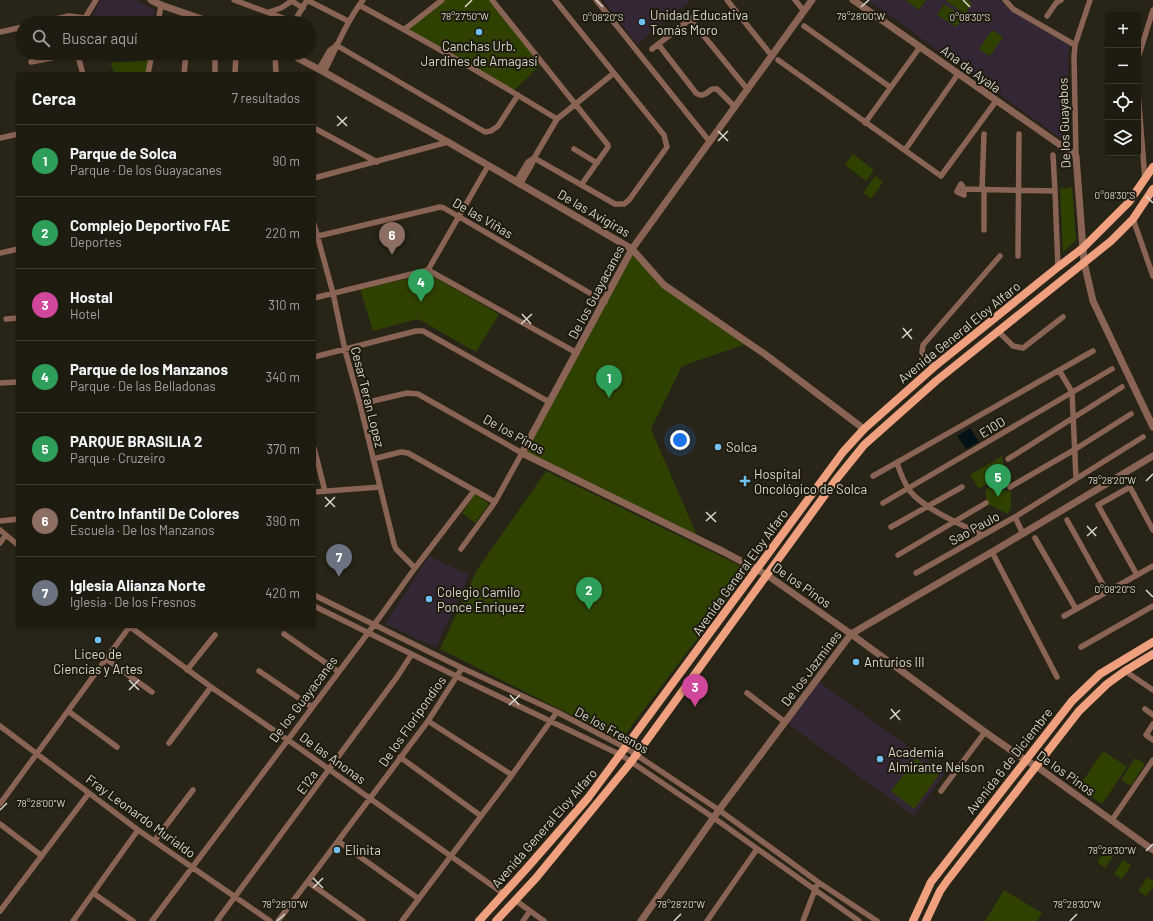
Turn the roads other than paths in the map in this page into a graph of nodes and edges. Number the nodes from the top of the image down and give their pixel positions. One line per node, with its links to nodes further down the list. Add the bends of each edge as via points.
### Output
1 (96, 0): 24 (street)
2 (151, 0): 18 (street)
3 (234, 0): 22 (street)
4 (291, 0): 19 (street); 22 (street, via 281,8)
5 (307, 0): 19 (street); 30 (street)
6 (442, 0): 33 (street)
7 (492, 0): 64 (street)
8 (556, 0): 58 (street)
9 (596, 0): 75 (street)
10 (727, 0): 41 (street)
11 (795, 0): 21 (street)
12 (812, 0): 21 (street, De los Guayacanes)
13 (853, 0): 38 (street, Ana de Ayala)
14 (1005, 0): 37 (street, via 1013,9)
15 (1061, 0): 29 (street)
16 (1088, 1): 37 (street, De los Guayabos)
17 (361, 2): 30 (street); 33 (street)
18 (161, 5): 23 (street); 25 (street)
19 (303, 8): 28 (street)
20 (1153, 10): 39 (street)
21 (804, 11): 41 (street, De los Guayacanes)
22 (269, 12): 27 (street)
23 (189, 15): 26 (street)
24 (87, 16)
25 (159, 16)
26 (192, 16)
27 (279, 16)
28 (298, 16)
29 (1047, 16)
30 (348, 21): 36 (street)
31 (804, 26): 60 (street)
32 (16, 29): 34 (street)
33 (405, 29): 62 (street)
34 (0, 32)
35 (658, 44): 40 (street); 61 (street, via 692,18); 65 (street, via 696,93 703,96 712,88 717,89)
36 (336, 45): 51 (street); 62 (street, via 485,132 498,126)
37 (1076, 45): 79 (street, De los Guayabos)
38 (920, 47): 59 (street, Ana de Ayala); 60 (street)
39 (1141, 48)
40 (652, 49)
41 (775, 58): 61 (street, De los Guayacanes); 68 (street)
42 (41, 60): 50 (street)
43 (79, 60): 52 (street)
44 (151, 60): 53 (street)
45 (185, 60): 54 (street)
46 (215, 60): 55 (street)
47 (236, 60): 56 (street)
48 (276, 60): 57 (street)
49 (302, 60): 51 (street, De las Avigiras)
50 (31, 62)
51 (321, 70): 74 (street, De las Avigiras)
52 (82, 72)
53 (148, 72)
54 (184, 72)
55 (215, 72)
56 (235, 72)
57 (276, 72)
58 (614, 73): 64 (street); 88 (street, via 664,135 667,146 624,204 616,204)
59 (958, 74): 63 (street, Ana de Ayala); 77 (street)
60 (890, 87): 68 (street)
61 (748, 90): 65 (street, De los Guayacanes)
62 (518, 95): 66 (street)
63 (996, 101): 77 (street, via 941,176); 79 (street, Ana de Ayala)
64 (575, 104): 66 (street); 82 (street, via 608,145)
65 (735, 107): 75 (street, De los Guayacanes)
66 (557, 120): 80 (street)
67 (1140, 120): 86 (street)
68 (865, 123): 77 (street)
69 (316, 129): 81 (street)
70 (16, 134): 73 (street)
71 (984, 134): 90 (street)
72 (1019, 134): 92 (street)
73 (0, 138)
74 (448, 142): 81 (street); 83 (street, De las Avigiras)
75 (710, 142): 100 (street, De los Guayacanes)
76 (574, 149): 82 (street)
77 (905, 150)
78 (1053, 155): 93 (street)
79 (1076, 156): 98 (street, De los Guayabos)
80 (534, 158): 87 (street); 88 (street)
81 (377, 162): 85 (street)
82 (597, 163): 88 (street)
83 (488, 166): 87 (street, De las Avigiras); 94 (street)
84 (1153, 167): 86 (main road, Avenida General Eloy Alfaro)
85 (316, 177)
86 (1145, 180): 98 (main road, Avenida General Eloy Alfaro, via 1129,202)
87 (518, 183): 100 (street, De las Avigiras)
88 (582, 184)
89 (964, 189): 90 (street)
90 (983, 189): 92 (street); 96 (street)
91 (1153, 189): 95 (main road, Avenida General Eloy Alfaro)
92 (1018, 190): 93 (street); 103 (street)
93 (1055, 190): 105 (street)
94 (459, 216): 97 (street, De las Viñas, via 440,207); 106 (street); 110 (street, De las Viñas)
95 (1133, 218): 104 (main road, Avenida General Eloy Alfaro, via 1111,241); 107 (street)
96 (984, 230)
97 (316, 237): 108 (street, Cesar Teran Lopez)
98 (1083, 248): 104 (street, De los Guayabos); 105 (main road, Avenida General Eloy Alfaro)
99 (16, 249): 101 (street)
100 (632, 249): 110 (street, De los Guayacanes); 131 (street, De las Avigiras, via 664,285 766,355)
101 (0, 253)
102 (1000, 256): 119 (street, via 923,345 922,352)
103 (1018, 256)
104 (1084, 262): 114 (main road, Avenida General Eloy Alfaro); 130 (street, De los Guayabos, via 1093,301)
105 (1058, 267): 119 (main road, Avenida General Eloy Alfaro)
106 (428, 270): 108 (street); 117 (street)
107 (1153, 276)
108 (333, 293): 109 (street); 115 (street, Cesar Teran Lopez)
109 (316, 297)
110 (605, 302): 117 (street, De los Guayacanes)
111 (1063, 317): 114 (street, via 1023,348 1013,346)
112 (16, 318): 113 (street)
113 (6, 319)
114 (998, 331): 174 (main road, Avenida General Eloy Alfaro, via 936,381 864,445)
115 (345, 350): 118 (street); 126 (street, via 423,331); 127 (street, Cesar Teran Lopez)
116 (1093, 351): 121 (street)
117 (577, 353): 126 (street, De los Guayacanes)
118 (316, 357)
119 (934, 367): 131 (main road, Avenida General Eloy Alfaro)
120 (1112, 369): 125 (street, E10D)
121 (1059, 370): 125 (street); 139 (street)
122 (16, 382): 123 (street)
123 (0, 383)
124 (1122, 387): 129 (street)
125 (1072, 392): 129 (street); 145 (street, E10D)
126 (549, 402): 134 (street, De los Guayacanes)
127 (360, 404): 134 (street, De los Pinos, via 407,393 418,394); 137 (street, Cesar Teran Lopez)
128 (1131, 414): 133 (street)
129 (1073, 418): 133 (street); 138 (street)
130 (1153, 427)
131 (864, 429): 172 (main road, Avenida General Eloy Alfaro, via 843,452)
132 (1143, 437): 141 (street, Sao Paulo)
133 (1074, 450): 141 (street); 144 (street)
134 (522, 453): 149 (street, De los Guayacanes); 172 (street, De los Pinos)
135 (316, 456): 146 (street)
136 (1153, 456): 161 (street, De los Jazmines)
137 (373, 459): 142 (street, Cesar Teran Lopez); 147 (street, via 401,452 408,453)
138 (1008, 459)
139 (896, 463): 140 (street); 145 (street)
140 (873, 476)
141 (1076, 478): 153 (street, Sao Paulo)
142 (380, 487): 146 (street); 171 (street, Cesar Teran Lopez, via 396,549)
143 (962, 487): 152 (street)
144 (1010, 487)
145 (908, 489): 150 (street, E10D); 152 (street)
146 (325, 491): 148 (street)
147 (474, 491): 149 (street); 171 (street, De los Guayacanes)
148 (316, 492)
149 (495, 502): 167 (street, De los Guayacanes)
150 (883, 503)
151 (986, 503): 157 (street)
152 (929, 506): 157 (street); 158 (street)
153 (1015, 517): 161 (street); 162 (street, Sao Paulo)
154 (16, 520): 156 (street)
155 (1067, 520): 176 (street)
156 (0, 521)
157 (954, 521): 162 (street); 169 (street)
158 (890, 527)
159 (0, 530): 163 (street)
160 (1153, 530): 175 (street, via 1130,487 1098,505)
161 (1023, 534): 168 (street, De los Jazmines)
162 (983, 535): 173 (street, Sao Paulo)
163 (5, 536): 165 (street); 166 (street)
164 (1035, 538): 181 (street)
165 (0, 543)
166 (16, 544)
167 (461, 549)
168 (992, 552): 189 (street, De los Jazmines); 202 (street)
169 (898, 555)
170 (1153, 566): 175 (street)
171 (415, 568): 184 (street, De los Guayacanes)
172 (756, 569): 174 (street, De los Pinos); 222 (main road, Avenida General Eloy Alfaro)
173 (916, 573)
174 (767, 575): 189 (street, De los Pinos); 225 (main road, Avenida General Eloy Alfaro)
175 (1137, 575): 176 (street)
176 (1107, 592): 181 (street)
177 (316, 596): 178 (street, De los Fresnos)
178 (336, 606): 182 (street); 184 (street, De los Fresnos)
179 (1153, 606): 192 (street)
180 (316, 607): 182 (street, De los Fresnos)
181 (1076, 609): 183 (street)
182 (331, 615): 187 (street, De los Fresnos)
183 (1064, 616)
184 (374, 625): 187 (street, De los Guayacanes); 196 (street, De los Fresnos)
185 (129, 628): 195 (street)
186 (133, 628): 197 (street, De las Anonas)
187 (368, 633): 193 (street, De los Fresnos); 200 (street, De los Guayacanes)
188 (284, 634): 200 (street)
189 (851, 634): 214 (street, De los Jazmines); 217 (street, De los Pinos)
190 (215, 635): 197 (street)
191 (1153, 642): 226 (main road, Avenida 6 de Diciembre, via 1092,680)
192 (1081, 647)
193 (412, 654): 201 (street, De los Fresnos); 229 (street, E12a)
194 (1153, 654): 199 (main road, Avenida 6 de Diciembre)
195 (106, 659): 205 (street); 209 (street)
196 (462, 668): 201 (street, De los Floripondios); 210 (street, De los Fresnos)
197 (187, 670): 203 (street, De las Anonas)
198 (259, 671): 207 (street)
199 (1125, 671): 204 (street); 228 (main road, Avenida 6 de Diciembre, via 1079,711)
200 (339, 672): 207 (street, De los Guayacanes)
201 (456, 676): 212 (street, De los Floripondios); 213 (street, De los Fresnos)
202 (1057, 677)
203 (211, 687): 218 (street, De las Anonas); 220 (street)
204 (1153, 690)
205 (152, 692)
206 (747, 693): 214 (street)
207 (312, 707): 218 (street, De los Guayacanes)
208 (1145, 709): 211 (street)
209 (68, 711): 221 (street); 223 (street)
210 (557, 712): 213 (street); 222 (street, De los Fresnos)
211 (1153, 715)
212 (428, 721): 224 (street, De los Floripondios); 230 (street)
213 (551, 721): 222 (street, De los Fresnos); 230 (street)
214 (785, 722): 236 (street, De los Jazmines)
215 (1153, 724): 219 (street, via 1146,735)
216 (0, 726): 223 (street, Fray Leonardo Murialdo)
217 (985, 732): 226 (street, De los Pinos); 232 (street)
218 (288, 740): 229 (street, De las Anonas); 248 (street, De los Guayacanes)
219 (1153, 740)
220 (170, 743)
221 (117, 747)
222 (624, 752): 225 (street, De los Fresnos); 253 (main road, Avenida General Eloy Alfaro, via 588,798)
223 (37, 754): 233 (street, Fray Leonardo Murialdo); 235 (street)
224 (400, 757): 234 (street, De los Floripondios); 237 (street)
225 (634, 758): 236 (street, De los Fresnos); 238 (street, De los Fresnos); 256 (main road, Avenida General Eloy Alfaro)
226 (1025, 760): 228 (street, De los Pinos); 276 (main road, Avenida 6 de Diciembre, via 931,882)
227 (1153, 760): 239 (street)
228 (1036, 766): 239 (street, De los Pinos); 277 (main road, Avenida 6 de Diciembre, via 947,880)
229 (329, 769): 234 (street, De las Anonas); 254 (street, E12a)
230 (512, 776): 237 (street)
231 (193, 790): 242 (street)
232 (940, 791)
233 (89, 793): 241 (street, Fray Leonardo Murialdo); 246 (street)
234 (370, 798): 243 (street, De los Floripondios); 247 (street, De las Anonas)
235 (0, 804)
236 (719, 810): 238 (street, De los Jazmines); 250 (street, De los Fresnos)
237 (481, 816): 247 (street)
238 (714, 818): 244 (street, De los Fresnos); 271 (street, De los Jazmines)
239 (1112, 820): 245 (street, De los Pinos)
240 (0, 824): 246 (street)
241 (138, 830): 242 (street, Fray Leonardo Murialdo); 252 (street)
242 (155, 840): 248 (street, Fray Leonardo Murialdo)
243 (338, 841): 249 (street, De los Floripondios); 255 (street)
244 (757, 849): 251 (street, De los Fresnos); 272 (street)
245 (1153, 850)
246 (42, 856): 257 (street)
247 (450, 856): 253 (street, De las Anonas); 255 (street)
248 (193, 866): 254 (street, Fray Leonardo Murialdo); 261 (street, De los Guayacanes)
249 (308, 882): 264 (street, De los Floripondios); 265 (street)
250 (818, 882): 251 (street); 275 (street, De los Fresnos)
251 (815, 890): 273 (street); 274 (street, De los Fresnos)
252 (93, 893): 259 (street); 260 (street)
253 (504, 894): 267 (main road, Avenida General Eloy Alfaro)
254 (235, 896): 262 (street, E12a); 263 (street, Fray Leonardo Murialdo)
255 (419, 899): 266 (street)
256 (515, 900): 258 (street); 268 (main road, Avenida General Eloy Alfaro)
257 (0, 911)
258 (530, 911): 269 (street); 270 (street)
259 (73, 921)
260 (133, 921)
261 (152, 921)
262 (217, 921)
263 (270, 921)
264 (278, 921)
265 (363, 921)
266 (402, 921)
267 (479, 921)
268 (496, 921)
269 (523, 921)
270 (544, 921)
271 (641, 921)
272 (707, 921)
273 (803, 921)
274 (859, 921)
275 (877, 921)
276 (912, 921)
277 (926, 921)

